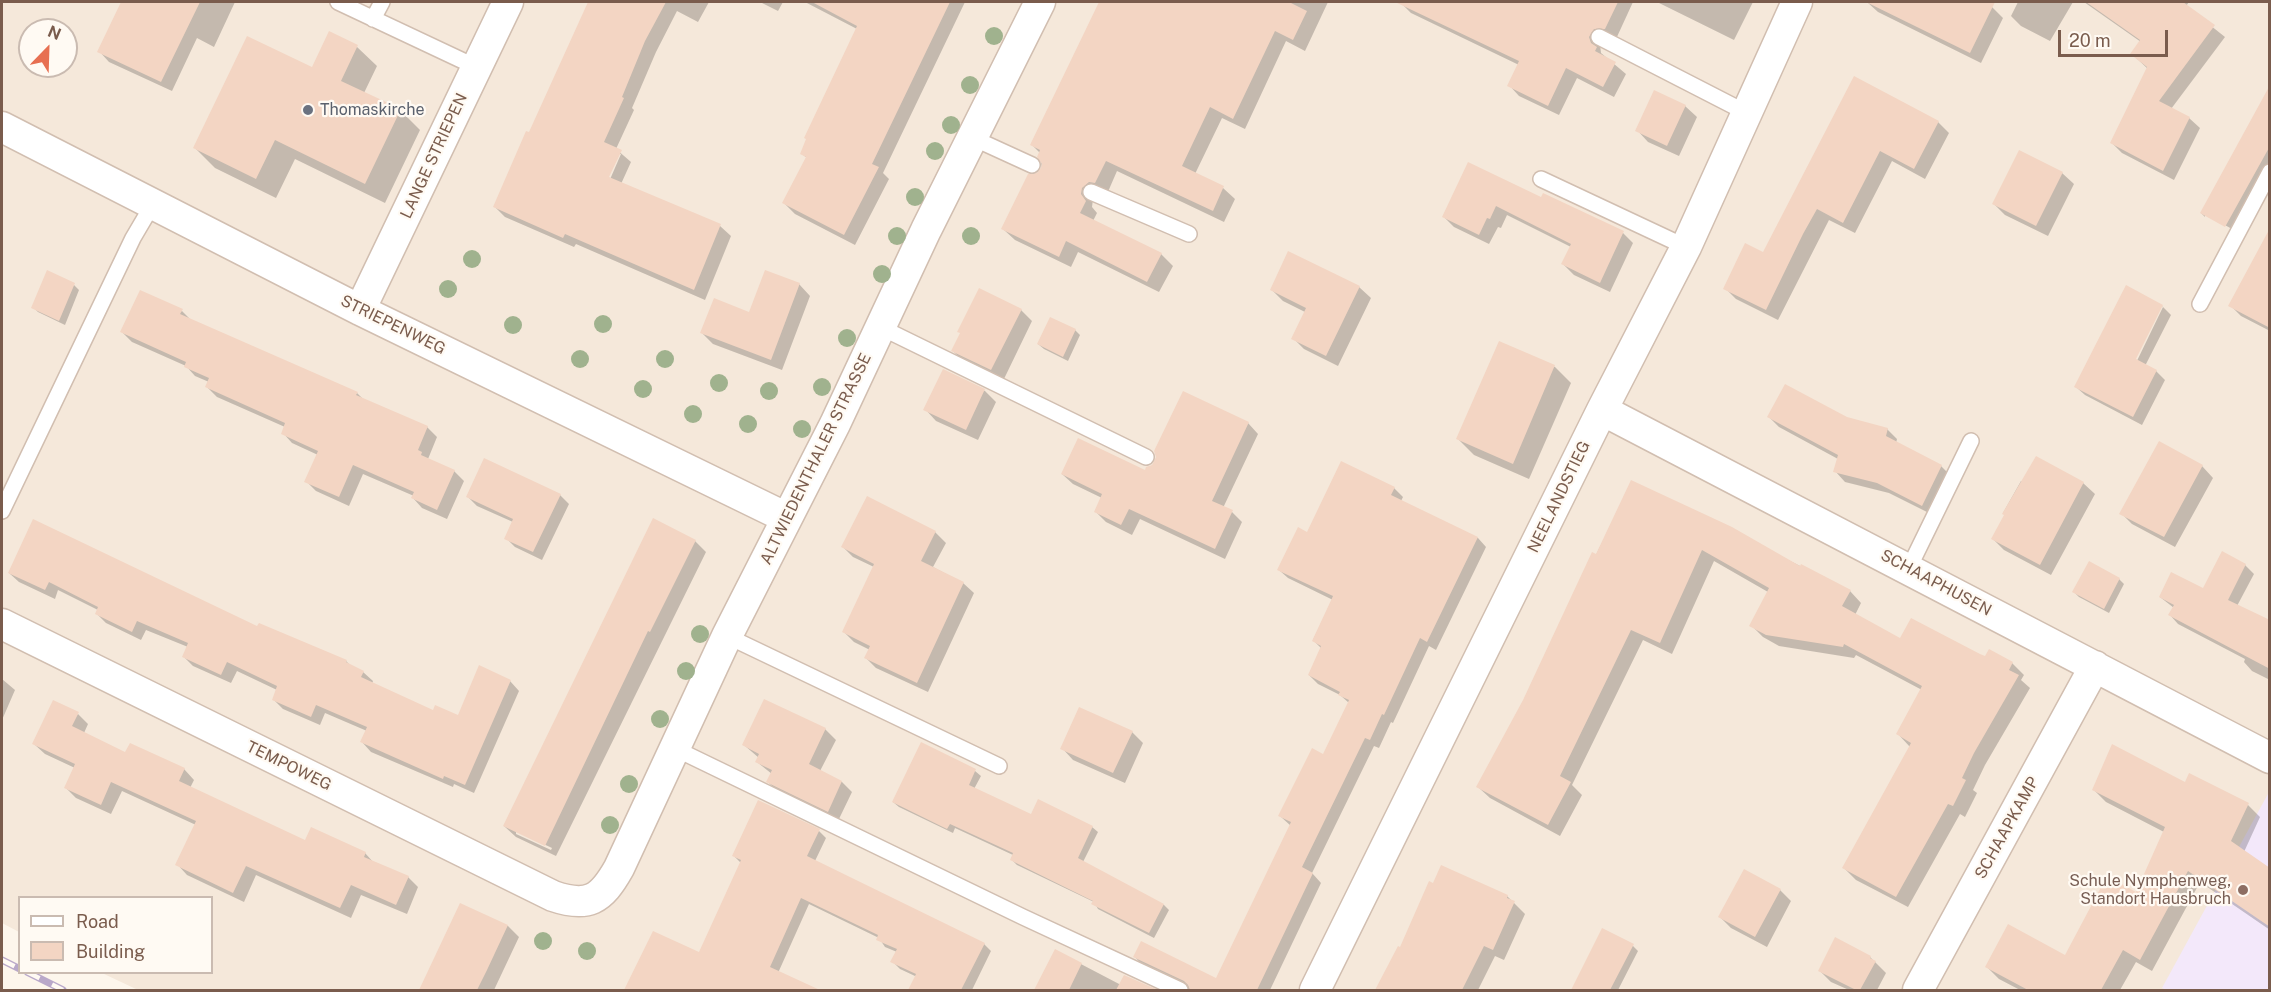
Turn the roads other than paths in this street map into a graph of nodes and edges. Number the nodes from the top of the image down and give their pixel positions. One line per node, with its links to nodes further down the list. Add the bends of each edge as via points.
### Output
1 (338, 2): 6 (lane)
2 (382, 2): 6 (lane)
3 (508, 2): 8 (street, LANGE STRIEPEN)
4 (1040, 2): 11 (street, ALTWIEDENTHALER STRASSE)
5 (1797, 2): 9 (street, NEELANDSTIEG)
6 (373, 19): 8 (lane)
7 (1599, 37): 9 (lane)
8 (476, 67): 20 (street, LANGE STRIEPEN)
9 (1747, 113): 18 (street, NEELANDSTIEG)
10 (2, 127): 16 (street, STRIEPENWEG)
11 (973, 138): 12 (lane); 21 (street, ALTWIEDENTHALER STRASSE)
12 (1032, 165)
13 (2270, 172): 19 (lane)
14 (1541, 179): 18 (lane)
15 (1091, 192): 17 (lane)
16 (153, 204): 20 (street, STRIEPENWEG); 25 (lane)
17 (1189, 234)
18 (1686, 247): 22 (street, NEELANDSTIEG)
19 (2200, 304)
20 (360, 310): 26 (street, STRIEPENWEG)
21 (880, 327): 24 (lane); 26 (street, ALTWIEDENTHALER STRASSE)
22 (1602, 410): 27 (street, SCHAAPHUSEN); 36 (street, NEELANDSTIEG)
23 (1971, 441): 27 (lane)
24 (1146, 457)
25 (2, 511)
26 (787, 518): 29 (street, ALTWIEDENTHALER STRASSE)
27 (1908, 568): 30 (street, SCHAAPHUSEN)
28 (2, 624): 34 (street, TEMPOWEG, via 553,896)
29 (727, 636): 31 (street, ALTWIEDENTHALER STRASSE); 33 (lane)
30 (2095, 666): 32 (street, SCHAAPHUSEN); 37 (street, SCHAAPKAMP)
31 (676, 749): 34 (street, ALTWIEDENTHALER STRASSE, via 613,879 596,897); 35 (lane)
32 (2270, 758)
33 (999, 766)
34 (579, 903)
35 (1180, 990)
36 (1315, 990)
37 (1918, 990)

